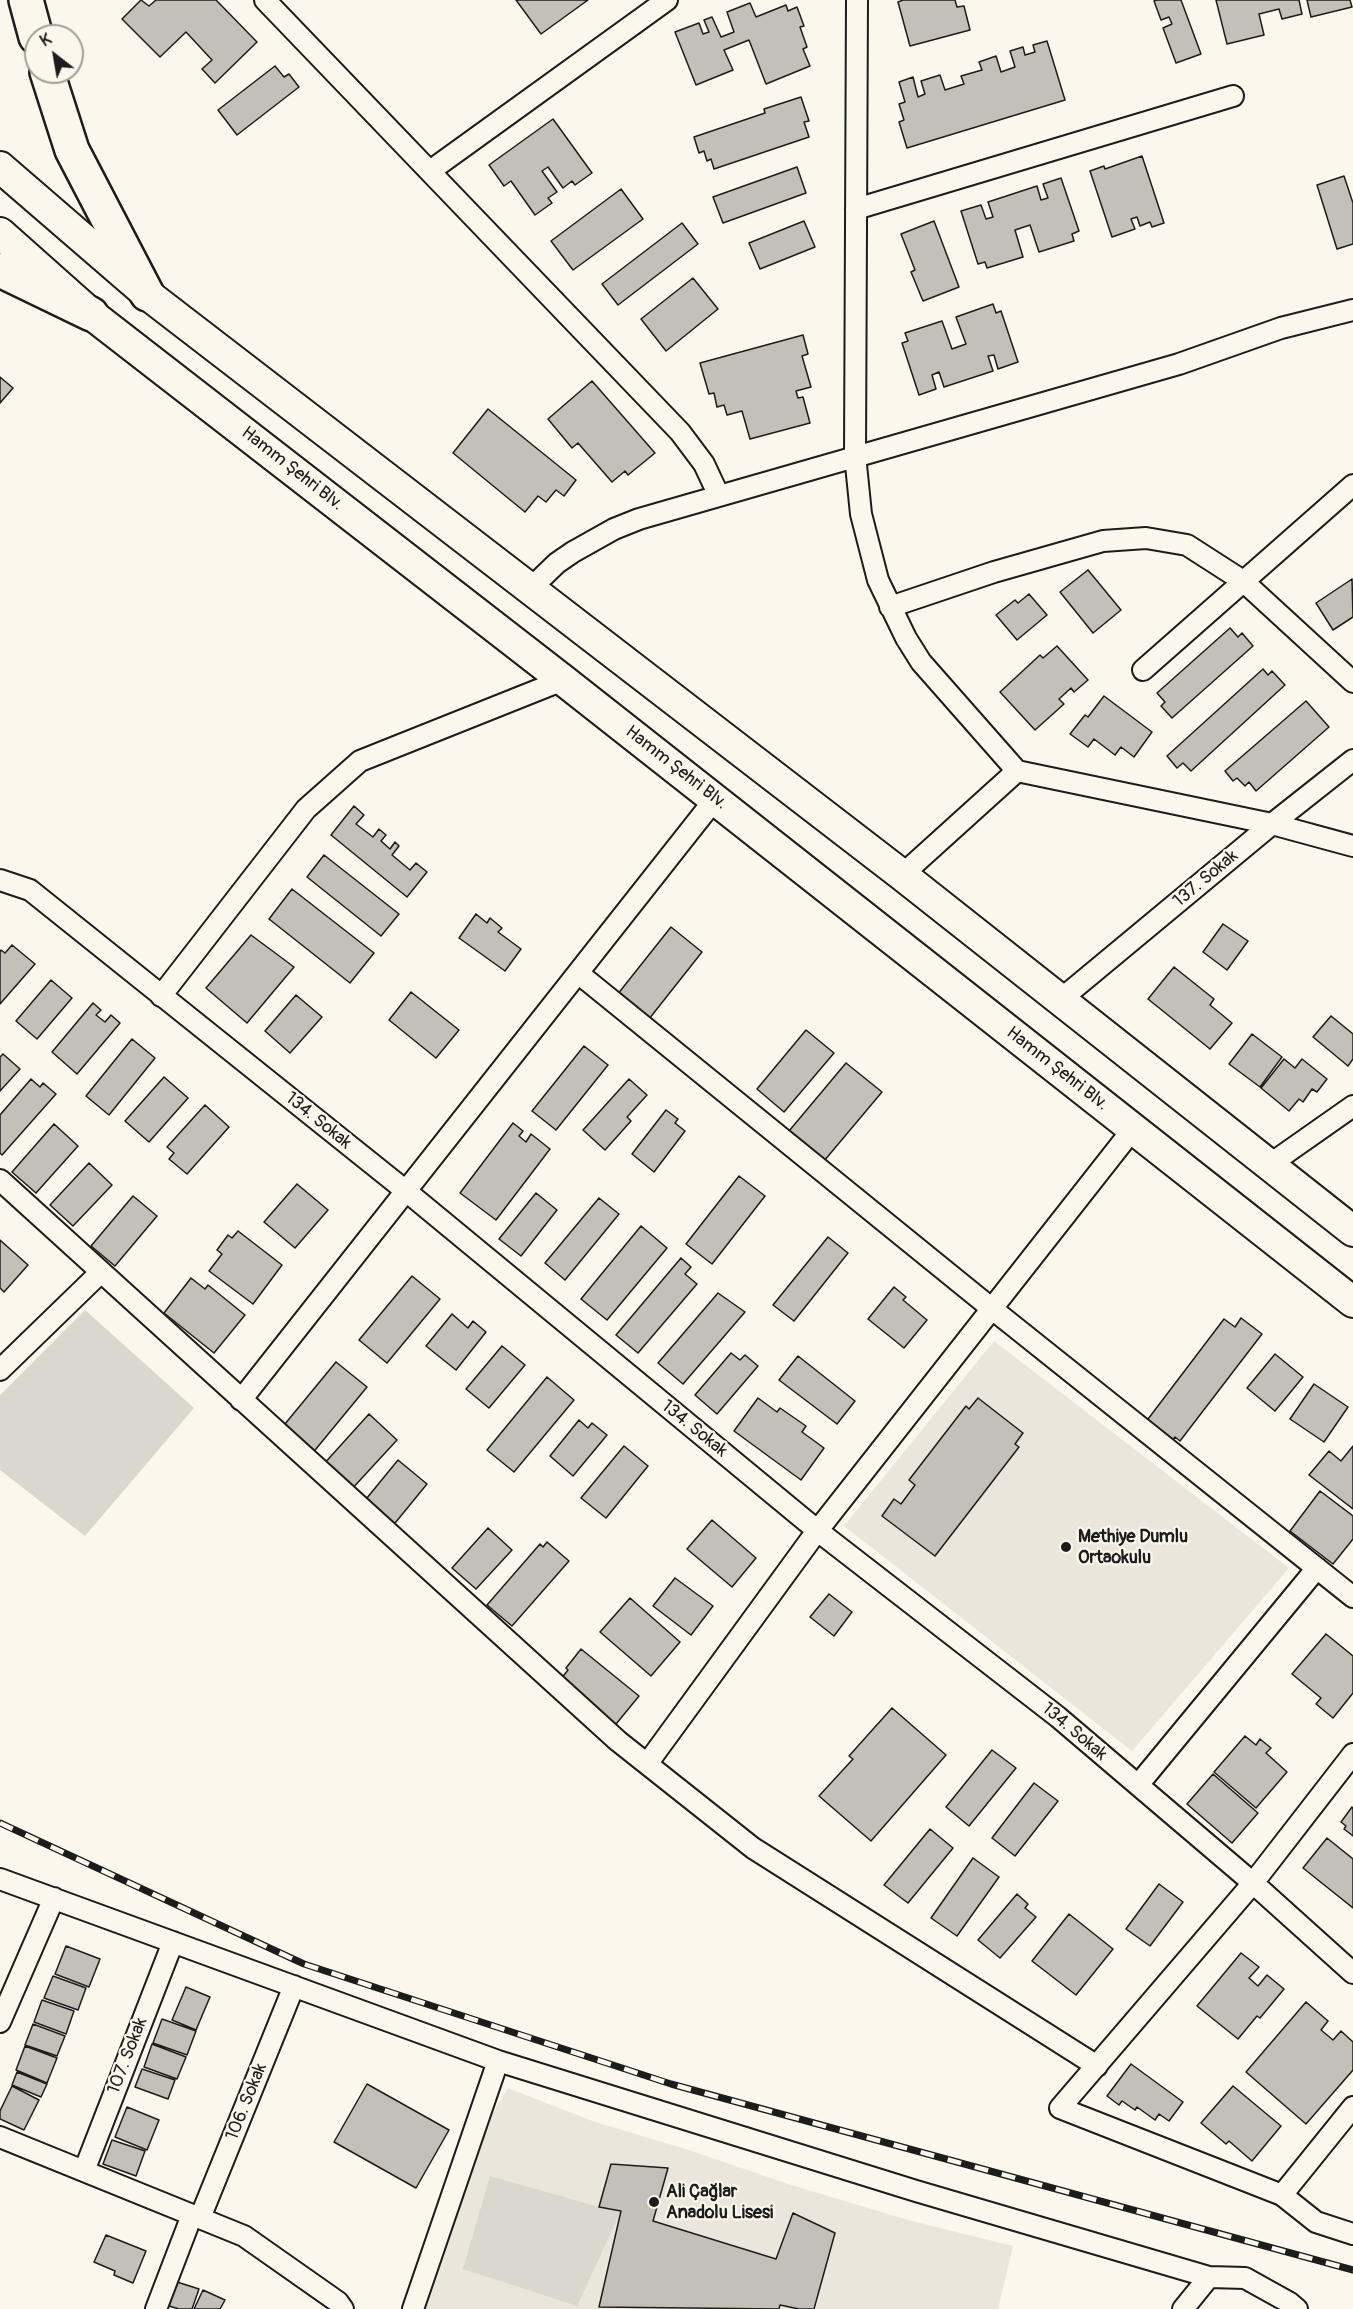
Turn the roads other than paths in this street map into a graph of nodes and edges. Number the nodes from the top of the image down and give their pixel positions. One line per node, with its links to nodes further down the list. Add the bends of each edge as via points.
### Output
1 (26, 0): 5 (highway)
2 (265, 0): 9 (street)
3 (667, 0): 9 (street)
4 (857, 0): 10 (street)
5 (32, 24)
6 (51, 84): 13 (highway, via 72,150)
7 (1233, 96): 10 (street)
8 (0, 167): 13 (main road)
9 (430, 171): 18 (street, via 680,432 704,464)
10 (856, 209): 16 (street)
11 (0, 233): 15 (main road, Hamm Şehri Blv.)
12 (0, 270): 15 (highway)
13 (147, 294): 20 (main road)
14 (1353, 310): 16 (street, via 1281,328 1179,364)
15 (92, 314): 23 (main road, Hamm Şehri Blv.)
16 (855, 455): 18 (street); 21 (street, via 861,514 878,580)
17 (1353, 485): 19 (street)
18 (719, 496): 20 (street, via 614,529 557,562)
19 (1243, 581): 21 (street, via 1186,545 1146,538 1103,542 994,572); 22 (street); 24 (street)
20 (530, 589): 30 (main road)
21 (890, 607): 26 (street, via 921,662)
22 (1143, 670)
23 (563, 680): 27 (main road, Hamm Şehri Blv.); 33 (street, via 360,761 306,809)
24 (1353, 682)
25 (1353, 760): 28 (street, 137. Sokak)
26 (1017, 771): 28 (street); 30 (street)
27 (715, 799): 32 (street); 36 (main road, Hamm Şehri Blv.)
28 (1272, 824): 29 (street); 34 (street, 137. Sokak)
29 (1353, 846)
30 (902, 876): 34 (main road)
31 (0, 880): 33 (street, 134. Sokak, via 30,890)
32 (578, 973): 39 (street); 43 (street)
33 (161, 996): 39 (street, 134. Sokak)
34 (1060, 1000): 37 (main road)
35 (1353, 1106): 37 (street)
36 (1133, 1129): 42 (main road, Hamm Şehri Blv.); 43 (street)
37 (1269, 1165): 40 (main road)
38 (0, 1180): 41 (street)
39 (406, 1191): 45 (street); 46 (street, 134. Sokak)
40 (1353, 1231)
41 (101, 1272): 44 (street); 45 (street)
42 (1353, 1302)
43 (991, 1308): 46 (street); 47 (street)
44 (0, 1370)
45 (241, 1400): 50 (street)
46 (818, 1531): 50 (street); 51 (street, 134. Sokak, via 1058,1717)
47 (1317, 1568): 48 (street); 51 (street)
48 (1353, 1597)
49 (1353, 1754): 53 (street)
50 (647, 1764): 60 (street, via 753,1848)
51 (1138, 1785): 53 (street, 134. Sokak)
52 (0, 1879): 54 (street)
53 (1253, 1883): 56 (street, 134. Sokak); 60 (street)
54 (54, 1898): 55 (street); 58 (street)
55 (172, 1942): 57 (street); 63 (street, 107. Sokak)
56 (1353, 1973)
57 (294, 1986): 59 (street); 65 (street, 106. Sokak)
58 (0, 2022)
59 (498, 2061): 67 (street, via 916,2192); 70 (street)
60 (1097, 2066): 64 (street, via 1060,2108)
61 (1353, 2107): 64 (street)
62 (0, 2137): 63 (street)
63 (84, 2171): 65 (street)
64 (1282, 2195): 66 (street, via 1316,2222)
65 (196, 2216): 68 (street, 106. Sokak); 69 (street, via 244,2236)
66 (1353, 2234)
67 (1209, 2277): 71 (street); 72 (street, via 1245,2278)
68 (156, 2309)
69 (343, 2309)
70 (413, 2309)
71 (1183, 2309)
72 (1297, 2309)

